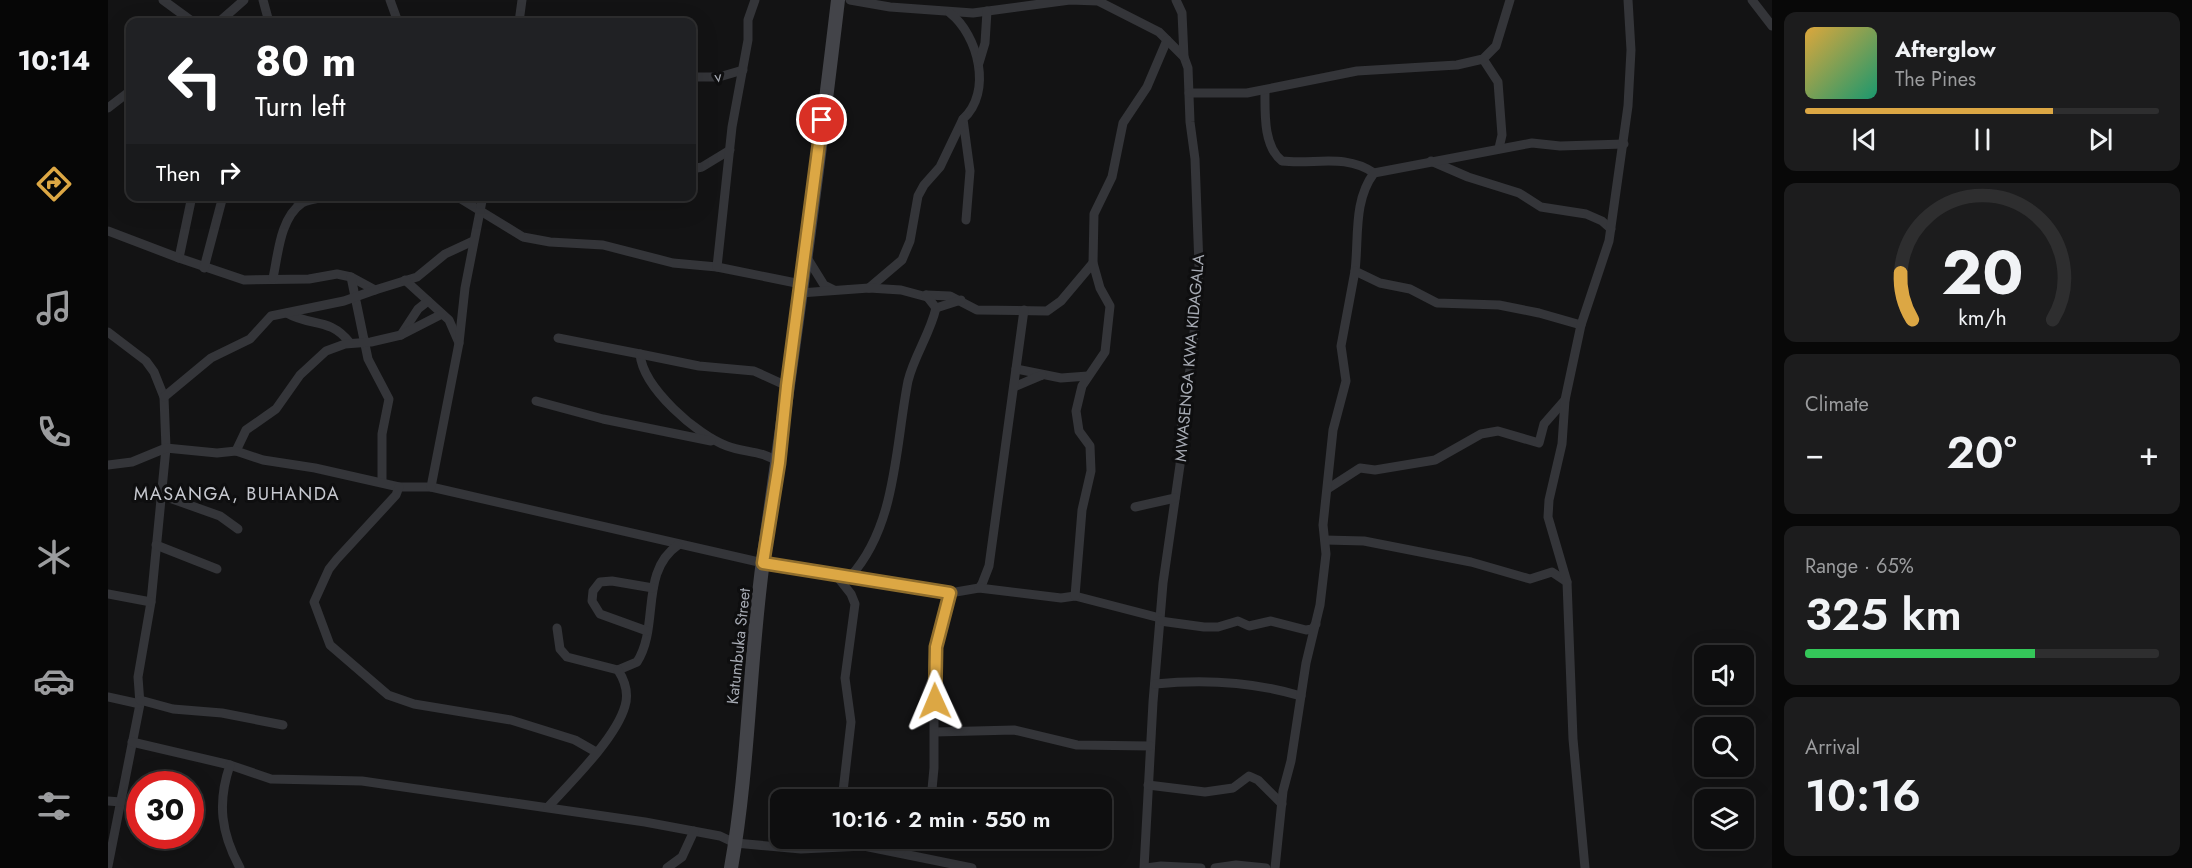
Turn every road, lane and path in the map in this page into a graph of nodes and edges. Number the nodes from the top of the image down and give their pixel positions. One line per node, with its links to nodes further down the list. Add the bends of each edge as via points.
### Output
1 (163, 0): 18 (street)
2 (244, 0): 19 (street)
3 (263, 0): 20 (street)
4 (390, 0): 21 (street)
5 (522, 0): 22 (street)
6 (756, 0): 28 (street, via 748,20)
7 (838, 0): 52 (main road, Katumbuka Street)
8 (850, 0): 17 (street)
9 (998, 0): 16 (street)
10 (1070, 0): 11 (street); 16 (street)
11 (1100, 0): 24 (street)
12 (1176, 0): 25 (street, MWASENGA KWA KIDAGALA, via 1182,14)
13 (1510, 0): 26 (street, via 1496,46)
14 (1628, 0): 35 (street, via 1631,51)
15 (1752, 0): 23 (street)
16 (992, 11): 17 (street); 27 (street)
17 (950, 13): 27 (street, via 959,20)
18 (188, 18)
19 (224, 18)
20 (268, 18)
21 (397, 18)
22 (520, 18)
23 (1772, 26)
24 (1167, 40): 25 (street); 54 (street, via 1149,83 1123,123 1112,177 1094,214)
25 (1184, 57): 31 (street, MWASENGA KWA KIDAGALA)
26 (1483, 59): 30 (street, via 1457,65 1357,71); 36 (street, via 1498,82 1502,135)
27 (979, 63): 34 (street, via 977,99)
28 (743, 70): 29 (street, v, via 719,77); 37 (street)
29 (696, 77)
30 (1265, 90): 31 (street, via 1230,95); 40 (street, via 1266,125 1273,150 1282,161 1349,162)
31 (1189, 93): 101 (street, MWASENGA KWA KIDAGALA, via 1199,260 1192,360 1182,408)
32 (126, 94): 33 (street)
33 (108, 108)
34 (963, 119): 48 (street, via 970,171); 61 (street, via 940,167 918,196 910,241 902,260)
35 (1624, 144): 36 (street, via 1532,143); 49 (street)
36 (1499, 148): 38 (street)
37 (730, 150): 39 (street); 55 (street)
38 (1431, 161): 40 (street); 49 (street, via 1519,194 1542,207 1586,214)
39 (696, 168)
40 (1374, 173): 57 (street, via 1367,182 1357,220)
41 (191, 201): 53 (street)
42 (222, 201): 56 (street)
43 (308, 201): 46 (street)
44 (464, 201): 47 (street)
45 (482, 201): 47 (street)
46 (303, 202): 59 (street, via 285,228)
47 (480, 212): 51 (street); 55 (street, via 516,235 535,240 603,245 673,262)
48 (966, 220)
49 (1611, 229): 73 (street)
50 (108, 231): 53 (street)
51 (473, 241): 60 (street); 79 (street)
52 (805, 253): 62 (main road, Katumbuka Street); 64 (street, via 824,285)
53 (179, 258): 56 (street)
54 (1094, 263): 70 (street, via 1053,308); 83 (street, via 1100,288 1110,306 1105,352)
55 (717, 267): 62 (street)
56 (204, 268): 59 (street, via 244,280)
57 (1354, 271): 73 (street, via 1380,283 1410,289 1437,303 1499,305); 93 (street, via 1341,346 1346,381 1333,430)
58 (351, 277): 59 (street, via 329,274 309,279); 63 (street); 66 (street)
59 (273, 278)
60 (405, 280): 63 (street); 68 (street)
61 (869, 288): 64 (street); 65 (street)
62 (800, 289): 64 (street); 84 (main road, Katumbuka Street)
63 (375, 290): 66 (street)
64 (837, 291)
65 (926, 295): 67 (street, via 942,294); 69 (street)
66 (355, 298): 71 (street); 78 (street)
67 (961, 300): 69 (street); 70 (street, via 977,310)
68 (428, 301): 72 (street); 75 (street)
69 (936, 308): 110 (street, via 909,380 881,529)
70 (1024, 310): 81 (street)
71 (286, 313): 77 (street, via 339,329); 86 (street, via 271,316 250,339 211,358)
72 (442, 314): 75 (street); 79 (street)
73 (1581, 325): 87 (street)
74 (108, 332): 86 (street, via 146,361)
75 (401, 335): 78 (street)
76 (558, 338): 80 (street)
77 (350, 343): 78 (street); 91 (street, via 330,349 308,366 276,409 246,430)
78 (366, 343): 96 (street, via 368,359 389,399 382,434)
79 (459, 343): 98 (street)
80 (640, 354): 84 (street, via 699,366 754,371); 89 (street, via 674,411)
81 (1016, 369): 82 (street); 85 (street)
82 (1042, 375): 83 (street); 85 (street)
83 (1088, 376): 116 (street, via 1076,411 1077,424 1090,447 1091,471 1082,510)
84 (787, 386): 92 (main road, Katumbuka Street)
85 (1014, 387): 113 (street, via 992,551 986,578)
86 (164, 397): 90 (street)
87 (1565, 400): 95 (street, via 1544,424 1539,443 1492,432 1481,434 1435,460 1375,471 1360,468); 111 (street, via 1562,444 1548,518)
88 (537, 401): 89 (street)
89 (717, 442): 92 (street, via 765,454)
90 (166, 448): 91 (street); 94 (street, via 132,462); 100 (street)
91 (236, 452): 96 (street)
92 (779, 463): 107 (main road, Katumbuka Street)
93 (1330, 463): 95 (street); 99 (street)
94 (108, 465)
95 (1347, 474): 99 (street)
96 (382, 482): 97 (street)
97 (399, 487): 98 (street); 131 (street, via 396,495 337,558 322,583 314,602 330,645 379,688 400,700 511,720 575,740)
98 (431, 488): 106 (street)
99 (1329, 488): 104 (street, via 1323,525)
100 (161, 495): 103 (street, via 220,516); 105 (street)
101 (1175, 498): 102 (street); 118 (street, MWASENGA KWA KIDAGALA)
102 (1135, 507)
103 (238, 529)
104 (1326, 540): 111 (street, via 1364,541 1471,562 1530,579 1551,572); 119 (street)
105 (156, 545): 108 (street); 117 (street)
106 (678, 545): 107 (street); 112 (street, via 662,560)
107 (763, 563): 109 (street); 141 (main road, Katumbuka Street)
108 (217, 569)
109 (837, 575): 110 (street); 134 (street, via 855,604 845,678 852,722)
110 (850, 577): 114 (street)
111 (1568, 582): 156 (street, via 1573,739)
112 (653, 588): 121 (street); 121 (street, via 600,582 591,601 600,614)
113 (979, 588): 114 (street); 116 (street, via 1060,598)
114 (950, 593): 128 (street, via 936,647)
115 (108, 594): 117 (street)
116 (1075, 596): 118 (street)
117 (152, 602): 126 (street, via 138,677)
118 (1160, 619): 119 (street, via 1204,627 1238,621 1249,626 1271,621 1306,630); 123 (street, MWASENGA KWA KIDAGALA)
119 (1316, 624): 124 (street)
120 (556, 628): 122 (street, via 564,655)
121 (647, 631): 122 (street, via 637,662)
122 (618, 670): 131 (street, via 626,686 625,705)
123 (1155, 684): 124 (street, via 1226,683); 130 (street, MWASENGA KWA KIDAGALA)
124 (1300, 696): 138 (street)
125 (108, 697): 126 (street)
126 (140, 702): 127 (street); 129 (street)
127 (283, 725)
128 (935, 732): 130 (street, via 1014,730 1077,745); 135 (street)
129 (132, 742): 132 (street); 137 (street)
130 (1150, 746): 133 (street, MWASENGA KWA KIDAGALA)
131 (596, 752): 139 (street)
132 (230, 765): 139 (street, via 279,780 362,781); 147 (street, via 221,820)
133 (1148, 785): 138 (street, via 1205,792 1233,788 1249,776); 151 (street, MWASENGA KWA KIDAGALA)
134 (843, 789)
135 (932, 789)
136 (108, 801): 137 (street)
137 (121, 802): 146 (street)
138 (1282, 804): 155 (street)
139 (548, 807): 140 (street)
140 (694, 831): 141 (street); 148 (street, via 682,857)
141 (735, 843): 142 (street); 149 (main road, Katumbuka Street)
142 (770, 846)
143 (882, 849): 145 (street)
144 (901, 849): 145 (street)
145 (899, 852): 150 (street)
146 (108, 866)
147 (240, 868)
148 (667, 868)
149 (731, 868)
150 (972, 868)
151 (1145, 868): 152 (street)
152 (1201, 868)
153 (1215, 868): 154 (street)
154 (1266, 868)
155 (1275, 868)
156 (1585, 868)

